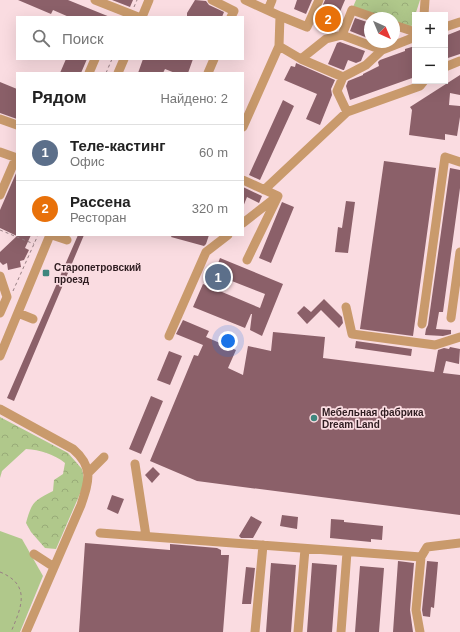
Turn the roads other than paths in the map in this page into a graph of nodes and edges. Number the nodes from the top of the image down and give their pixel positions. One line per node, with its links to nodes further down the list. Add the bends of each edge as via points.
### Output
1 (95, 0): 8 (street)
2 (149, 0): 14 (street)
3 (212, 0): 15 (street, via 234,11)
4 (245, 0): 9 (street)
5 (272, 0): 9 (street)
6 (319, 0): 16 (street, via 307,27)
7 (425, 0): 10 (street)
8 (115, 8): 12 (street); 13 (street)
9 (268, 10): 16 (street)
10 (424, 12)
11 (364, 14): 21 (street, via 352,10)
12 (112, 16)
13 (135, 16)
14 (142, 16)
15 (232, 16)
16 (280, 16): 23 (street)
17 (460, 22): 18 (street)
18 (448, 26)
19 (400, 27): 20 (street)
20 (412, 31)
21 (342, 35): 24 (street); 25 (street, via 326,39)
22 (412, 38): 24 (street)
23 (279, 46): 25 (street); 39 (street)
24 (382, 50): 34 (street, via 366,65)
25 (301, 59): 34 (street)
26 (95, 60): 31 (street)
27 (124, 60): 32 (street)
28 (214, 60): 33 (street)
29 (460, 61): 30 (street)
30 (448, 65)
31 (89, 72)
32 (118, 72)
33 (208, 72)
34 (343, 76): 36 (street, via 337,91)
35 (422, 84): 36 (street)
36 (346, 112): 45 (street)
37 (0, 118): 38 (street)
38 (16, 125)
39 (244, 125)
40 (0, 152): 41 (street)
41 (16, 158)
42 (16, 160): 46 (street)
43 (460, 162): 61 (street, via 446,157)
44 (244, 180): 45 (street)
45 (264, 190): 47 (street)
46 (0, 195)
47 (278, 196): 48 (street); 54 (street)
48 (244, 222)
49 (51, 236): 58 (street)
50 (54, 236): 52 (street)
51 (227, 236): 62 (street, via 206,252)
52 (67, 240)
53 (460, 252): 59 (street)
54 (247, 260)
55 (0, 276): 57 (street, via 7,296)
56 (346, 307): 63 (street, via 352,334 435,345)
57 (0, 312): 58 (street)
58 (17, 316): 60 (street); 64 (street)
59 (451, 318)
60 (33, 319)
61 (422, 324)
62 (169, 336)
63 (460, 337)
64 (0, 356)
65 (0, 409): 68 (street, via 73,449 81,455)
66 (104, 457): 68 (street)
67 (135, 464): 70 (street)
68 (89, 472): 77 (street, via 88,485 81,505)
69 (100, 533): 70 (street)
70 (146, 536): 72 (street)
71 (460, 544): 76 (street, via 427,547)
72 (263, 545): 73 (street); 79 (street)
73 (305, 548): 74 (street); 80 (street)
74 (347, 552): 76 (street); 81 (street)
75 (34, 554): 77 (street)
76 (421, 556): 82 (street, via 416,610)
77 (54, 567): 78 (street)
78 (26, 632)
79 (255, 632)
80 (298, 632)
81 (341, 632)
82 (420, 632)

